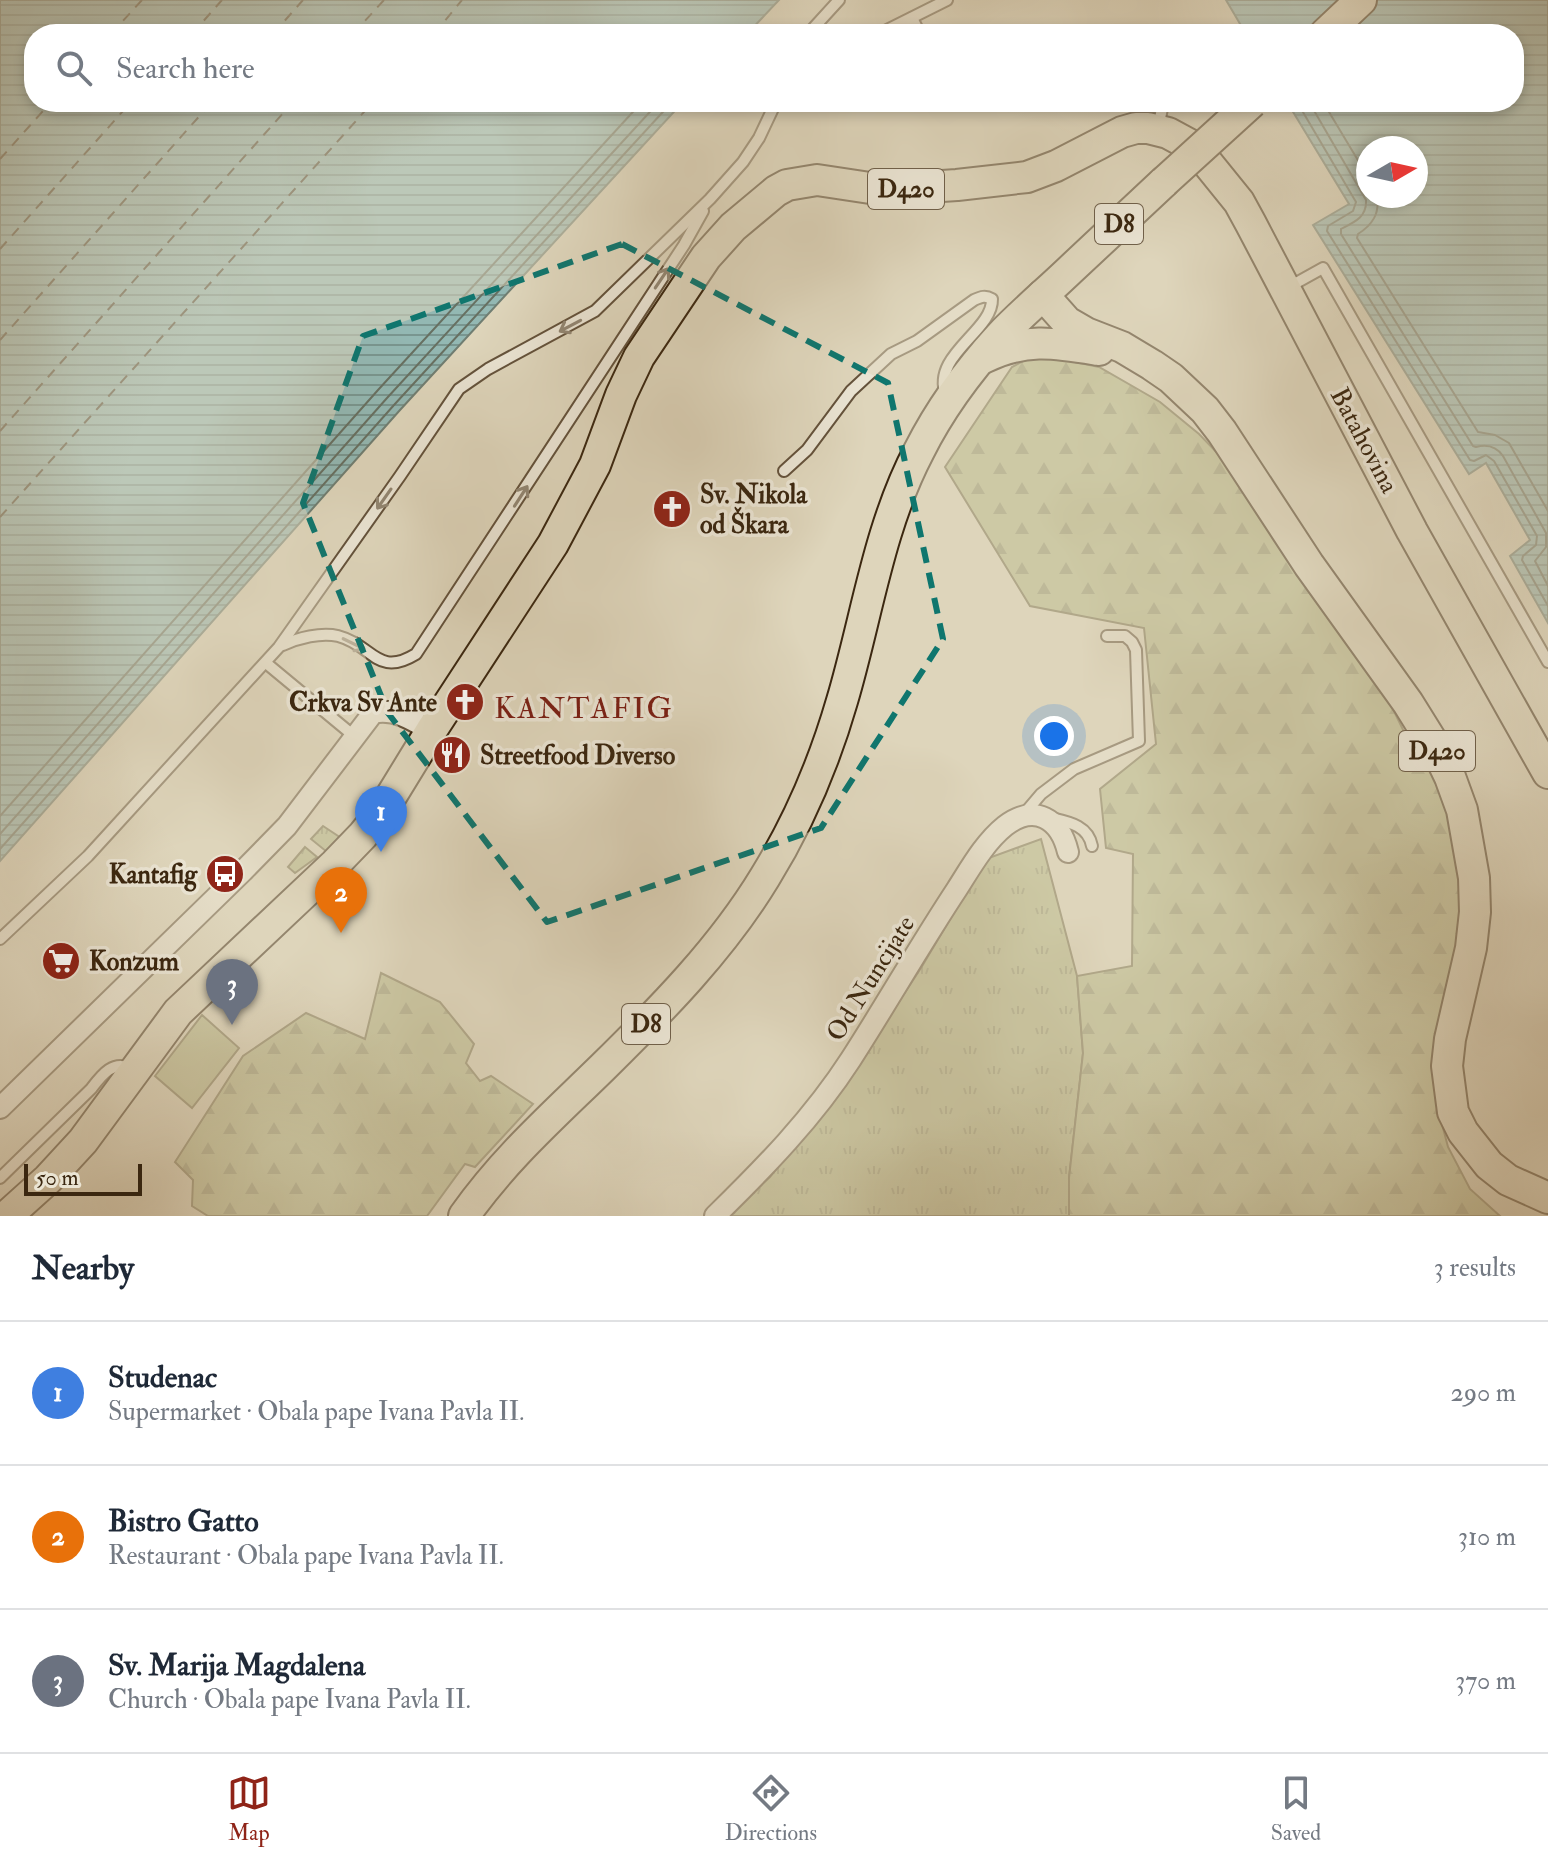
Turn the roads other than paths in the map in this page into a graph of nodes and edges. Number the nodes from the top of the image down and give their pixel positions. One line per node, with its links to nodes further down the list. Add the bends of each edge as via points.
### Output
1 (839, 0): 5 (lane)
2 (947, 0): 4 (lane)
3 (1361, 0): 8 (main road)
4 (912, 18): 6 (lane); 7 (lane)
5 (817, 24)
6 (900, 24)
7 (915, 24)
8 (1336, 24)
9 (771, 112): 12 (lane, via 743,162)
10 (1241, 112): 14 (main road, D8, bridge)
11 (1159, 116): 13 (main road, Batahovina / D420, via 1239,202); 24 (main road, D420, via 1027,177 896,189 802,181 776,191 756,207 706,257 639,357 595,465 553,544)
12 (710, 199): 21 (lane, one-way to 21, via 595,311 459,389); 21 (lane, one-way to 12, via 309,637 337,636 385,663 416,654)
13 (1285, 289): 22 (lane, via 1323,268); 26 (main road, Batahovina / D420)
14 (1039, 299): 15 (main road, D420, via 1038,323); 16 (main road, D420, via 1075,327); 17 (main road, D8)
15 (1066, 343): 16 (main road, D420); 17 (main road, via 1010,347)
16 (1134, 355): 35 (main road, D420, via 1171,378 1222,432 1436,748 1462,810 1474,878 1471,948 1447,1066 1453,1112 1489,1165)
17 (981, 359): 18 (main road, D8)
18 (949, 400): 19 (lane, via 944,392 946,372 962,343 989,314 988,297 974,300 891,354 851,391 807,450); 37 (main road, D8, via 900,495 878,559 843,700 788,839 699,966 514,1153)
19 (784, 471)
20 (1107, 636): 27 (lane, via 1125,636 1136,650 1139,741 1074,769 1041,794)
21 (279, 647): 23 (lane)
22 (1548, 662)
23 (266, 663): 25 (lane); 31 (lane, via 88,856)
24 (431, 731): 25 (street, via 383,711 373,713); 32 (main road, D420, via 363,835 178,1012)
25 (354, 736): 33 (street, via 287,826)
26 (1548, 773)
27 (1022, 817): 28 (street); 38 (street, Od Nuncijate, via 982,851 816,1108)
28 (1047, 818): 29 (lane, via 1082,829); 30 (street)
29 (1092, 846)
30 (1068, 852)
31 (0, 939)
32 (134, 1071): 34 (lane, via 124,1065 104,1072); 36 (main road, D420, via 83,1141)
33 (0, 1108)
34 (0, 1178)
35 (1548, 1198)
36 (7, 1216)
37 (464, 1216)
38 (715, 1216)

